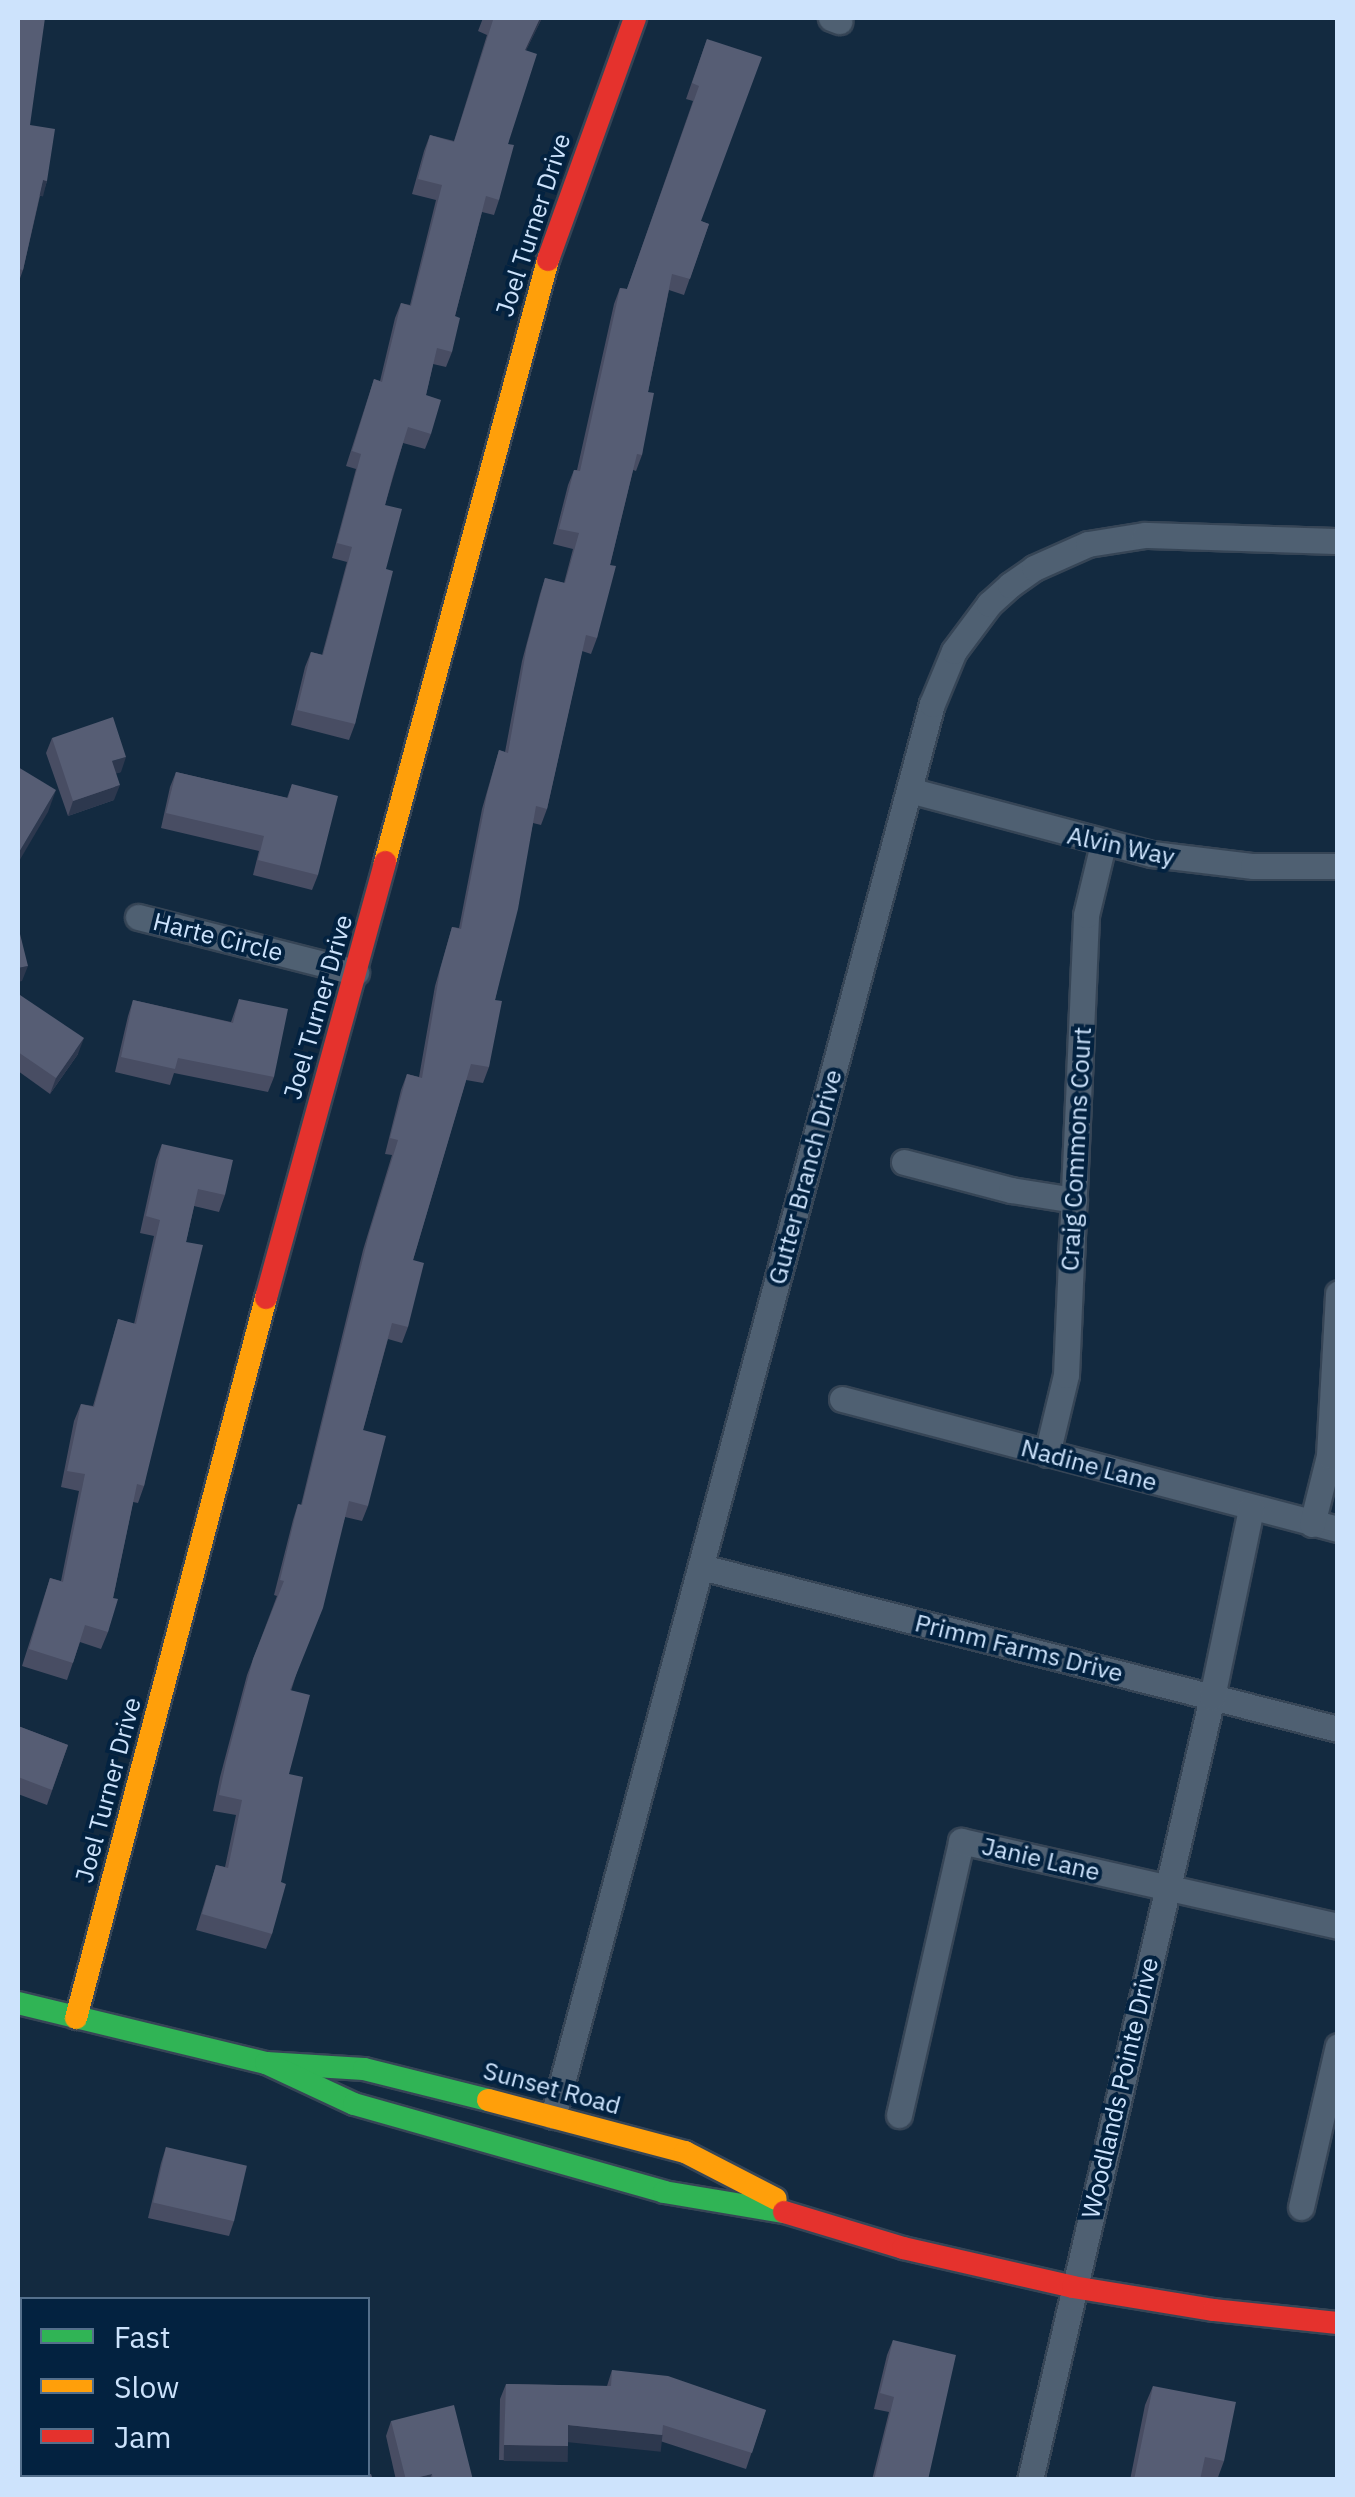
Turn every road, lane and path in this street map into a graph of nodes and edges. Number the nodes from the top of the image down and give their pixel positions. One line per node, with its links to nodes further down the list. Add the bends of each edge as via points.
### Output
1 (635, 18): 7 (street, Joel Turner Drive, via 530,320)
2 (1338, 540): 3 (street, Gutter Branch Drive, via 1145,534 1088,544 1034,568 989,604 954,650)
3 (909, 790): 4 (street, Alvin Way); 15 (street, Gutter Branch Drive)
4 (1103, 844): 5 (street, Alvin Way, via 1202,862); 9 (street, Craig Commons Court, via 1086,915)
5 (1338, 866)
6 (138, 917): 7 (street, Harte Circle)
7 (356, 972): 21 (street, Joel Turner Drive)
8 (904, 1162): 9 (street)
9 (1074, 1200): 12 (street, Craig Commons Court, via 1066,1375)
10 (1338, 1292): 14 (street)
11 (842, 1400): 12 (street, Nadine Lane)
12 (1047, 1454): 13 (street, Nadine Lane)
13 (1251, 1508): 14 (street, Nadine Lane); 16 (street, Woodlands Pointe Drive)
14 (1325, 1526)
15 (701, 1566): 16 (street, Primm Farms Drive); 25 (street, Gutter Branch Drive)
16 (1212, 1697): 17 (street, Primm Farms Drive); 18 (street, Woodlands Pointe Drive)
17 (1338, 1729)
18 (1167, 1888): 19 (street, Janie Lane); 24 (street, Janie Lane, via 960,1841); 28 (street, Woodlands Pointe Drive)
19 (1338, 1926)
20 (18, 2003): 21 (street, Sunset Road)
21 (76, 2018): 23 (street, Sunset Road)
22 (1338, 2046): 26 (street)
23 (266, 2063): 25 (street, Sunset Road, via 364,2070); 27 (street, Sunset Road, via 354,2104 567,2166 664,2192)
24 (898, 2114)
25 (553, 2116): 27 (street, Sunset Road, via 685,2152)
26 (1301, 2207)
27 (810, 2217): 28 (street, Sunset Road, via 903,2248)
28 (1073, 2287): 29 (street, Sunset Road); 30 (street, Woodlands Pointe Drive)
29 (1338, 2323)
30 (1030, 2480)

